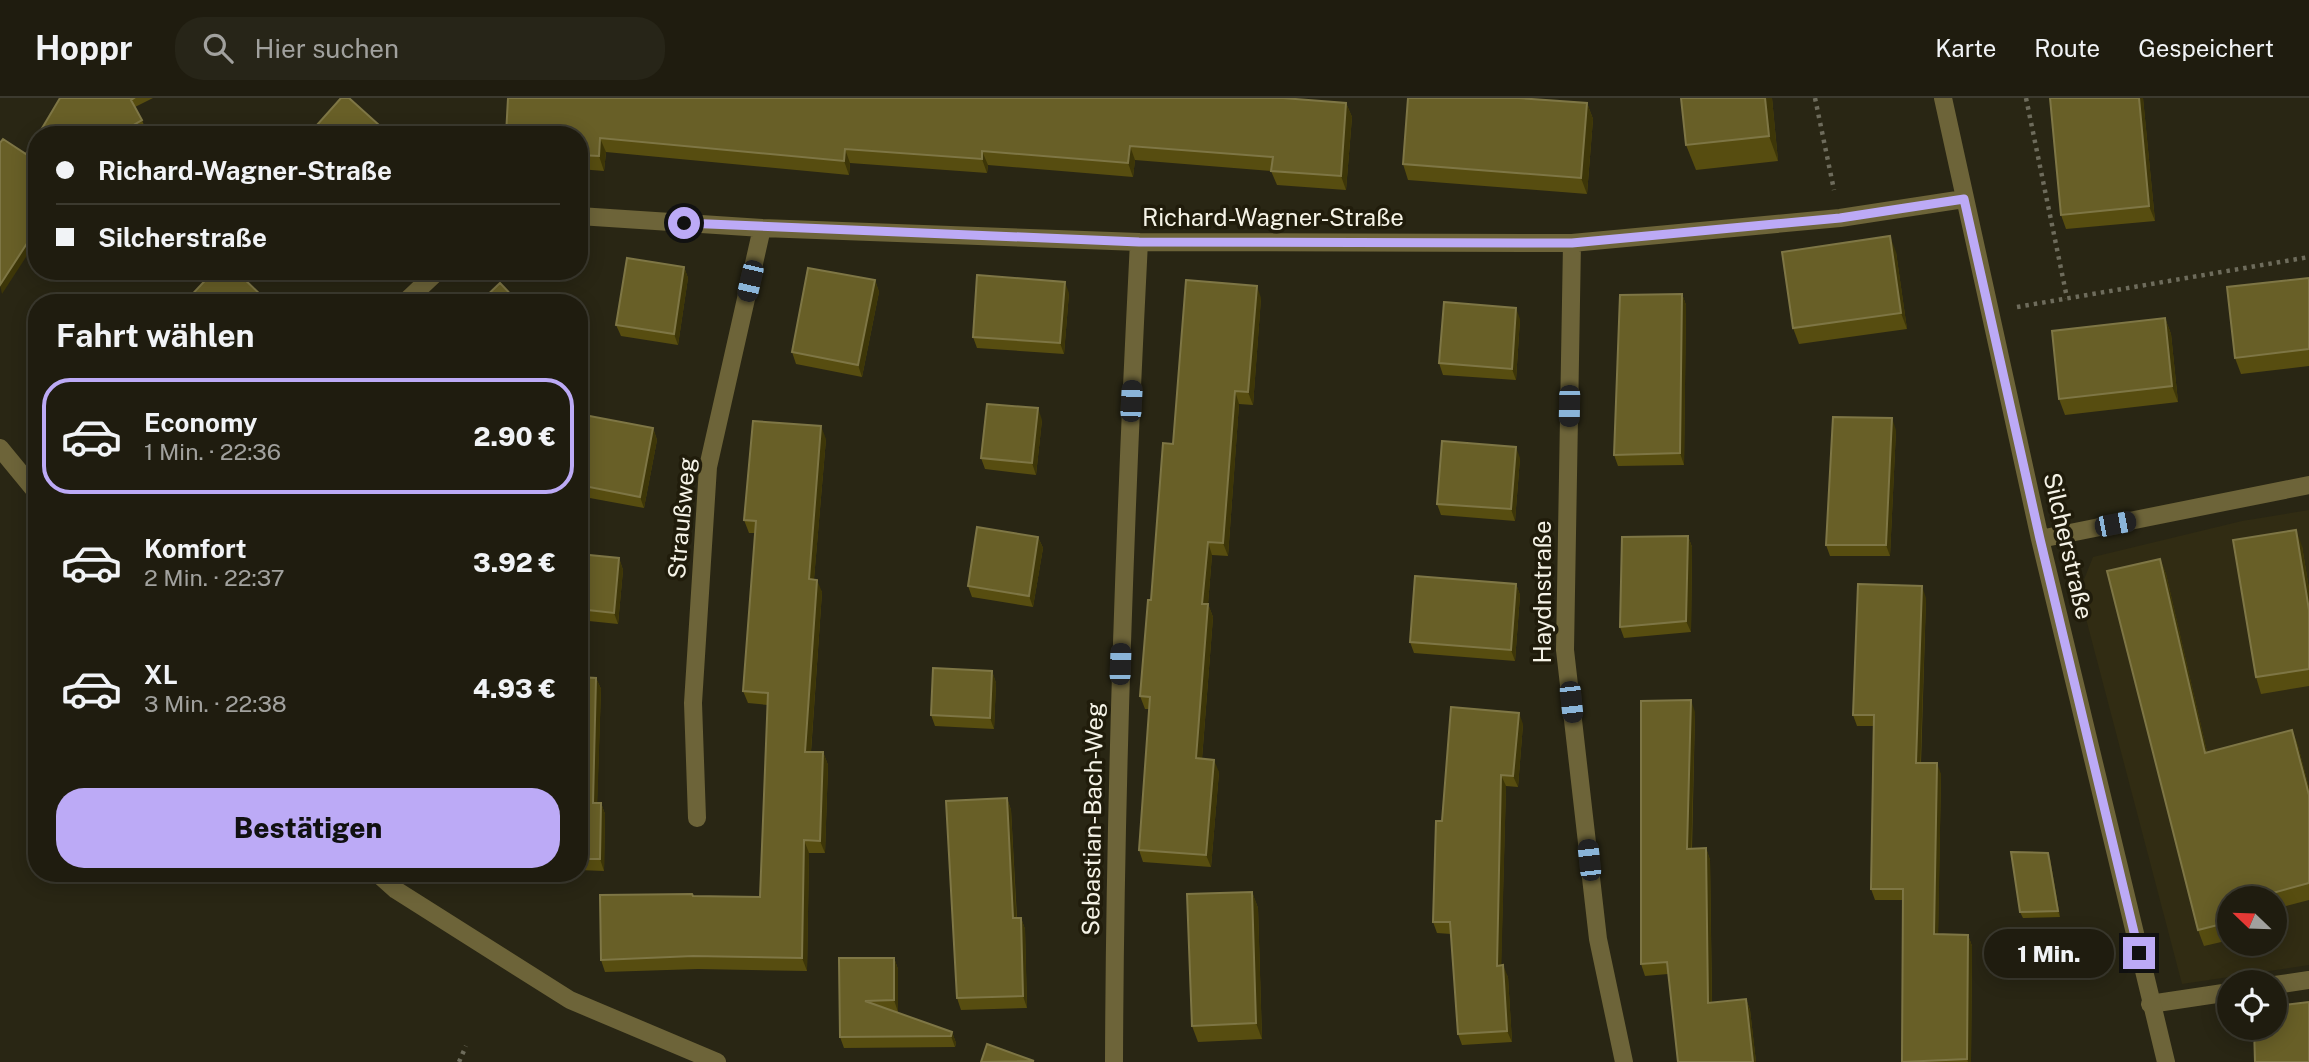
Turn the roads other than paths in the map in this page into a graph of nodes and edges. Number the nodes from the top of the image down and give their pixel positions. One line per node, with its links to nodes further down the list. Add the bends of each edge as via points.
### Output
1 (1943, 98): 2 (street, Silcherstraße)
2 (1964, 199): 6 (street, Richard-Wagner-Straße, via 1840,218); 12 (street, Silcherstraße)
3 (588, 217): 4 (street, Richard-Wagner-Straße)
4 (762, 228): 5 (street, Richard-Wagner-Straße); 13 (street, Straußweg, via 708,467 693,703)
5 (1139, 242): 6 (street, Richard-Wagner-Straße); 20 (street, Sebastian-Bach-Weg, via 1123,561)
6 (1572, 243): 21 (street, Haydnstraße, via 1565,650 1598,939)
7 (428, 280): 8 (street)
8 (414, 294)
9 (0, 448): 10 (street)
10 (28, 482)
11 (2309, 485): 12 (street)
12 (2040, 539): 18 (street, Silcherstraße)
13 (697, 818)
14 (387, 882): 19 (street, via 570,1000)
15 (2309, 980): 16 (street)
16 (2287, 983)
17 (2217, 994): 18 (street)
18 (2150, 1004): 22 (street, Silcherstraße)
19 (717, 1062)
20 (1114, 1062)
21 (1624, 1062)
22 (2166, 1062)

